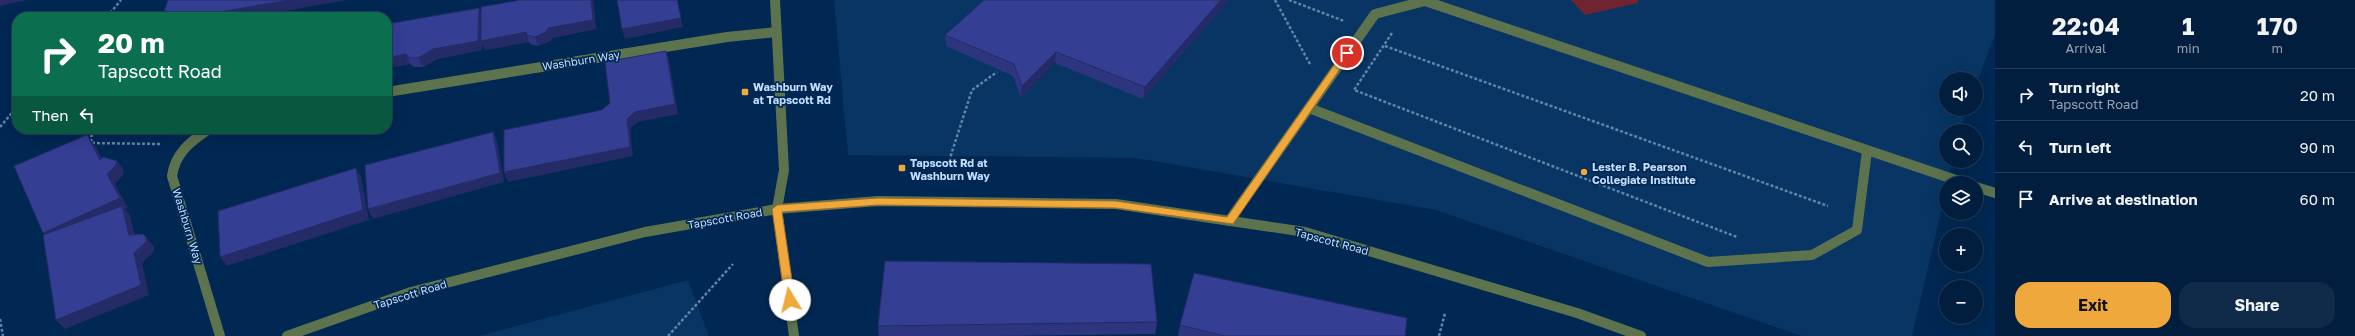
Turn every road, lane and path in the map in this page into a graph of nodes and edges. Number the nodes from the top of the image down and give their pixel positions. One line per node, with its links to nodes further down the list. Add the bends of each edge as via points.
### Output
1 (121, 0): 5 (path)
2 (775, 0): 8 (street)
3 (1275, 0): 11 (path)
4 (1289, 0): 6 (path)
5 (110, 12)
6 (1364, 29): 11 (street); 19 (street, via 1375,14 1425,1)
7 (1394, 29): 9 (path)
8 (776, 32): 12 (street, Washburn Way, via 727,37); 25 (street, via 784,170)
9 (1385, 46): 24 (path); 27 (path, via 1354,90)
10 (997, 72): 20 (path, via 972,90)
11 (1323, 87): 13 (street)
12 (392, 91)
13 (1309, 108): 19 (street, via 1708,262 1812,255 1857,230); 26 (street)
14 (12, 113): 15 (path)
15 (0, 127)
16 (92, 134): 18 (path, via 91,143)
17 (202, 134): 18 (street, Washburn Way)
18 (189, 144): 32 (street, Washburn Way, via 175,162 173,179)
19 (1867, 151): 21 (street)
20 (949, 161)
21 (1944, 176)
22 (1983, 189): 23 (street)
23 (1995, 193)
24 (1828, 206)
25 (777, 209): 26 (street, Tapscott Road, via 878,201 1116,204); 33 (street, Tapscott Road, via 645,232 524,262 411,292); 35 (street)
26 (1229, 221): 37 (street, Tapscott Road, via 1304,232 1577,313)
27 (1740, 238)
28 (732, 264): 34 (path)
29 (1445, 313): 36 (path)
30 (0, 319): 31 (path)
31 (3, 336)
32 (220, 336)
33 (287, 336)
34 (668, 336)
35 (794, 336)
36 (1439, 336)
37 (1640, 336)

